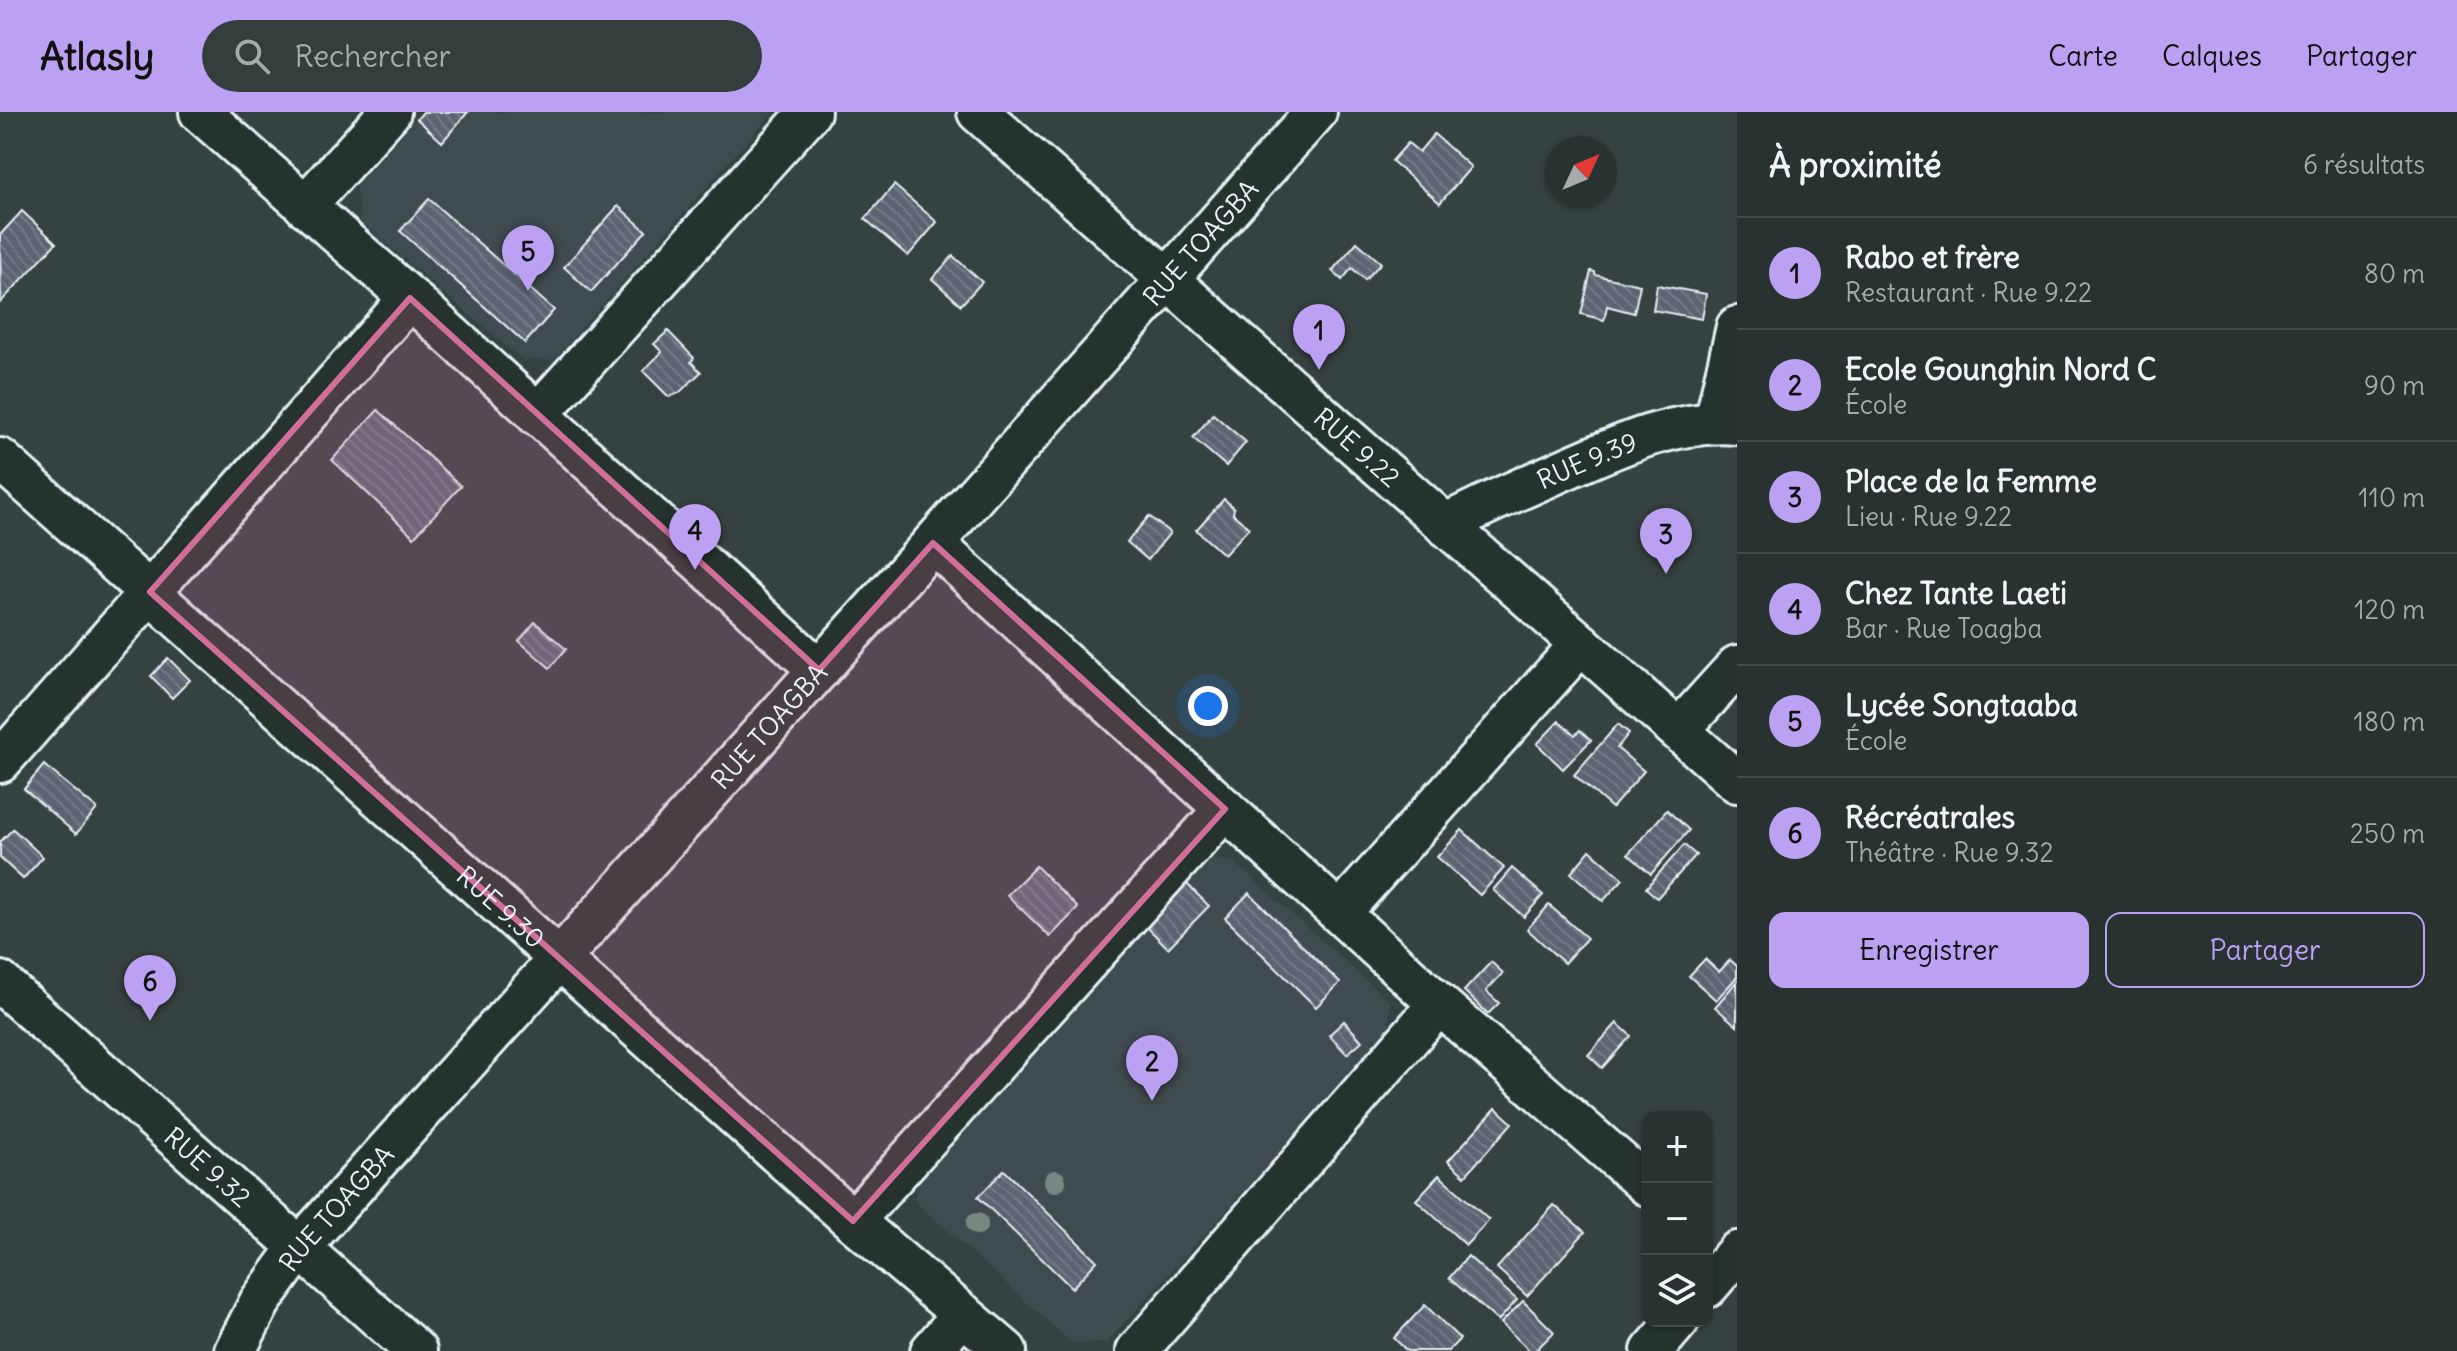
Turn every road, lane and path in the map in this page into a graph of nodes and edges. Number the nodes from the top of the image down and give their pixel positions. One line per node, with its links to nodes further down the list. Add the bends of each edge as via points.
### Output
1 (200, 112): 6 (street)
2 (390, 112): 6 (street)
3 (810, 112): 10 (street)
4 (978, 112): 7 (street, RUE 9.22)
5 (1316, 112): 7 (street, RUE TOAGBA)
6 (305, 206): 8 (street)
7 (1166, 278): 13 (street, RUE 9.22); 14 (street, RUE TOAGBA)
8 (410, 298): 10 (street); 15 (street)
9 (1737, 327): 11 (street)
10 (537, 415): 18 (street)
11 (1726, 423): 13 (street, RUE 9.39, via 1682,425 1590,458)
12 (0, 459): 15 (street, RUE 9.30)
13 (1445, 525): 16 (street, RUE 9.22)
14 (933, 543): 18 (street, RUE TOAGBA); 22 (street)
15 (150, 592): 20 (street); 24 (street, RUE 9.30)
16 (1581, 644): 19 (street, RUE 9.22); 23 (street)
17 (1737, 666): 19 (street)
18 (819, 670): 24 (street, RUE TOAGBA)
19 (1679, 730): 21 (street, RUE 9.22)
20 (0, 762)
21 (1737, 782)
22 (1225, 809): 23 (street); 28 (street)
23 (1340, 913): 26 (street)
24 (558, 958): 28 (street, RUE 9.30); 29 (street, RUE TOAGBA)
25 (4, 993): 29 (street, RUE 9.32)
26 (1439, 1004): 27 (street); 36 (street)
27 (1645, 1183)
28 (853, 1221): 30 (street, RUE 9.30)
29 (299, 1248): 32 (street, RUE TOAGBA, via 260,1302); 33 (street, RUE 9.32)
30 (963, 1314): 34 (street); 35 (street, RUE 9.30)
31 (1673, 1327): 37 (street)
32 (235, 1351)
33 (416, 1351)
34 (931, 1351)
35 (1006, 1351)
36 (1137, 1351)
37 (1652, 1351)

